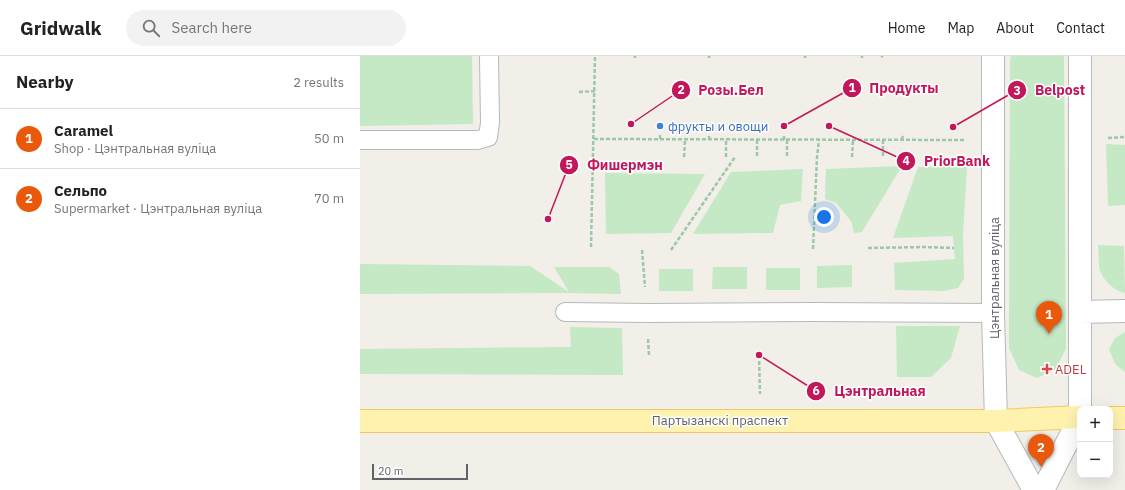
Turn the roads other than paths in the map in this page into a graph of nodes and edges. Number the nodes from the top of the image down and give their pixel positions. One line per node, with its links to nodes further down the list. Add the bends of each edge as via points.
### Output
1 (489, 56): 4 (lane, via 488,137 478,140)
2 (993, 56): 8 (street, Цэнтральная вуліца)
3 (1080, 56): 7 (street)
4 (360, 140)
5 (1125, 311): 7 (street)
6 (565, 312): 8 (lane)
7 (1080, 312): 9 (street)
8 (993, 313): 14 (street, Цэнтральная вуліца)
9 (1080, 406)
10 (1077, 418): 14 (main road, Партызанскі праспект)
11 (1113, 418): 12 (main road)
12 (1125, 418)
13 (360, 421): 14 (main road, Партызанскі праспект)
14 (996, 421): 16 (street, Цэнтральная вуліца)
15 (1077, 424): 17 (street)
16 (1034, 490)
17 (1043, 490)

